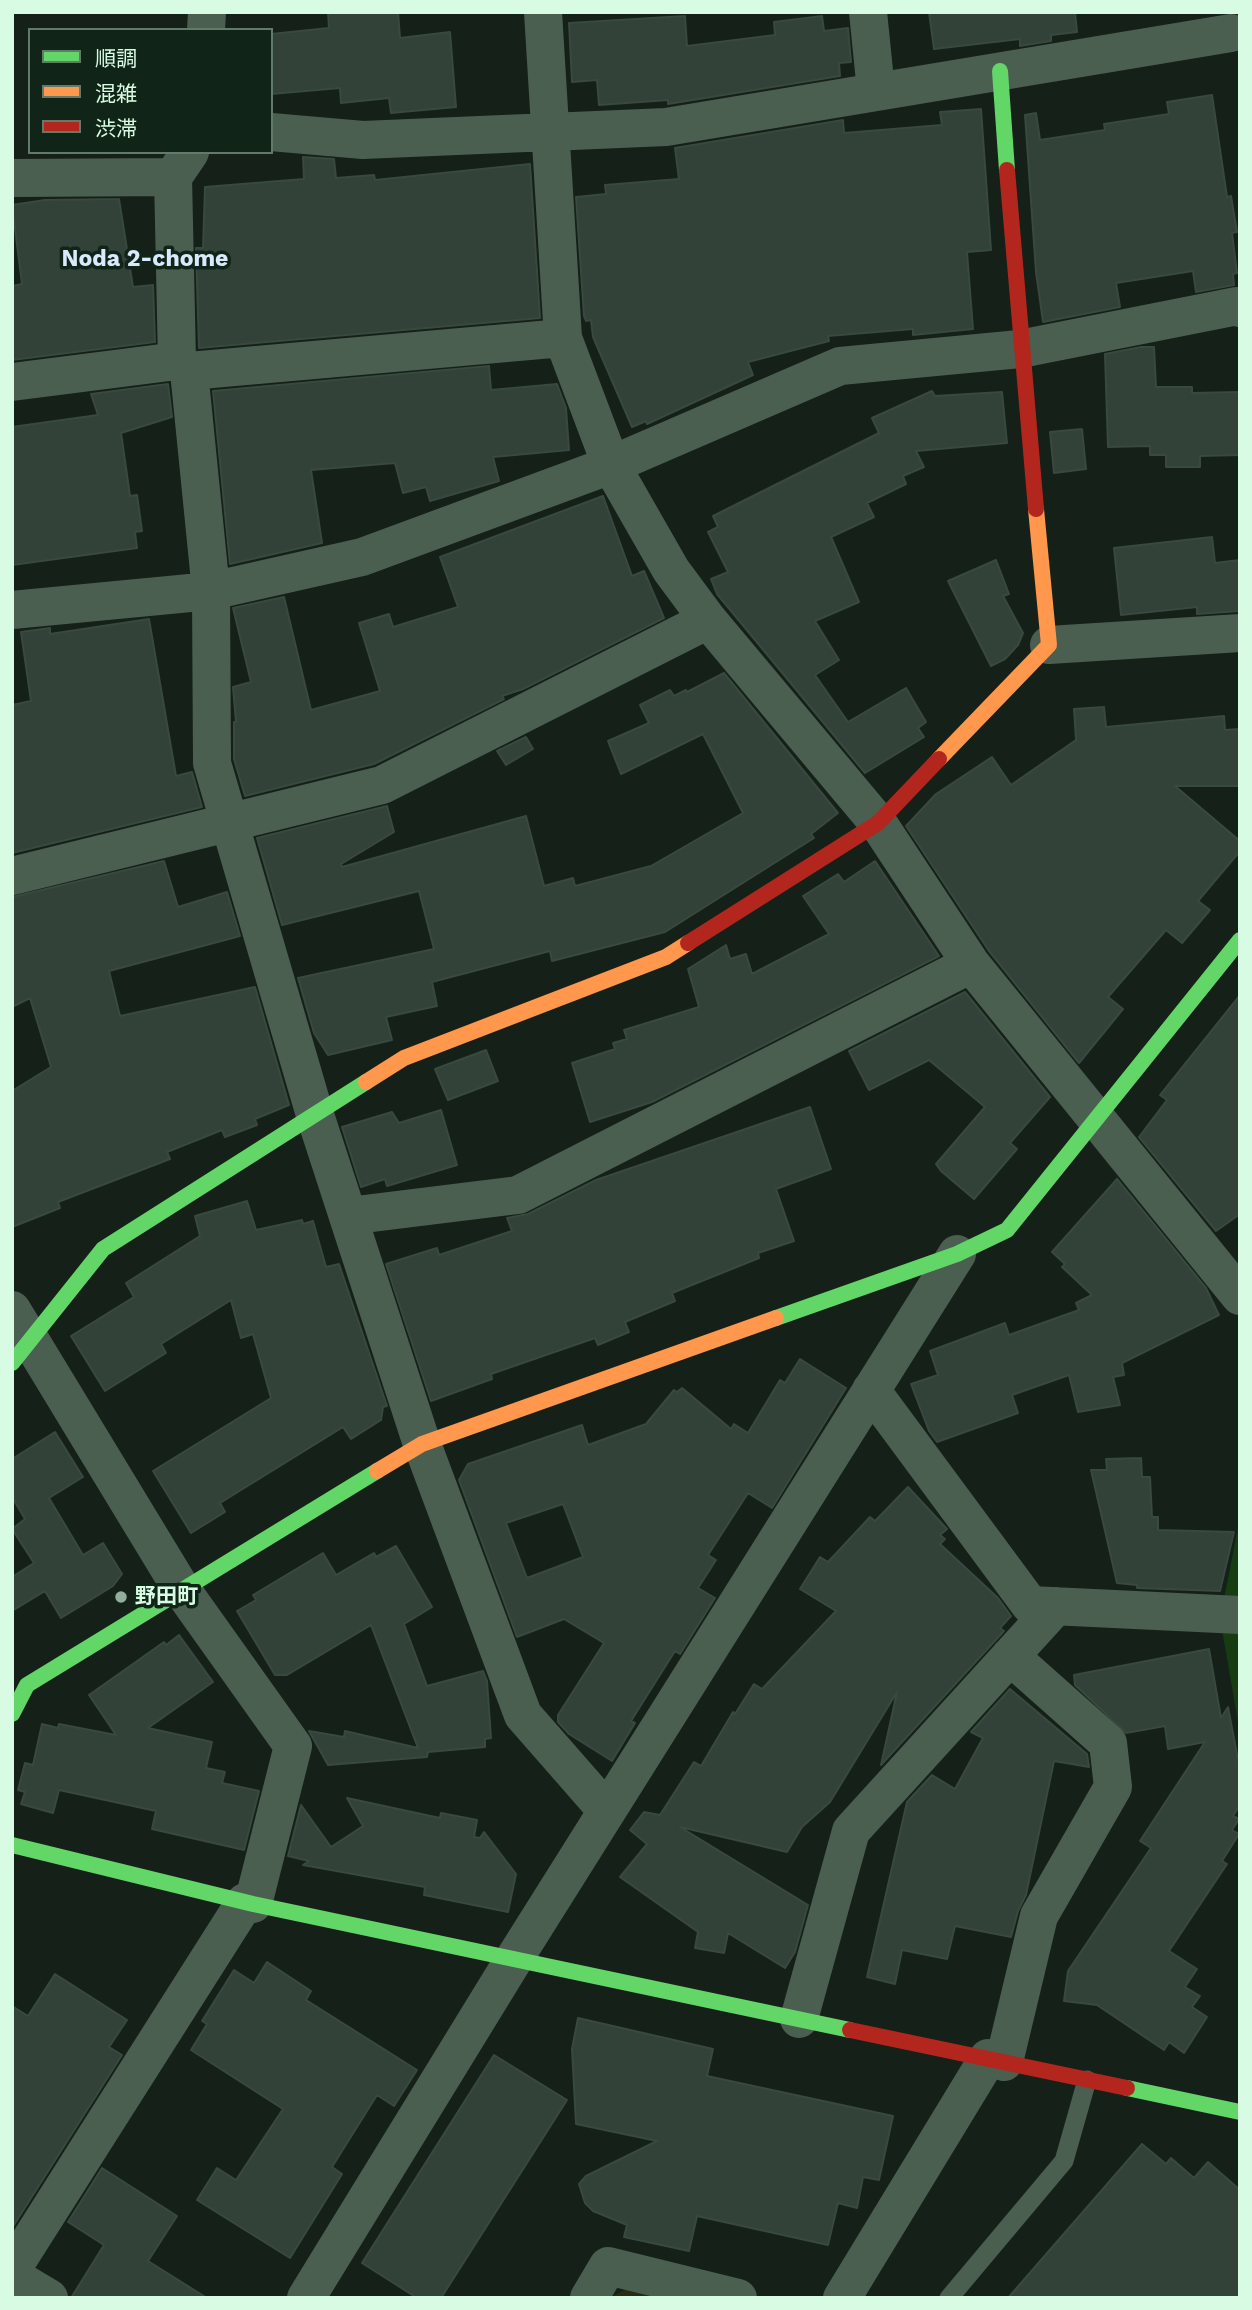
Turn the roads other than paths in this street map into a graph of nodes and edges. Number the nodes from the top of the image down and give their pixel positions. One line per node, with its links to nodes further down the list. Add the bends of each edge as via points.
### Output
1 (543, 12): 6 (street)
2 (868, 12): 5 (street)
3 (1230, 34): 4 (street)
4 (1000, 71): 5 (street); 12 (street)
5 (876, 91): 6 (street, via 666,127)
6 (552, 131): 7 (street, via 363,140); 11 (street)
7 (273, 132)
8 (181, 165): 9 (street); 13 (street)
9 (12, 178)
10 (1240, 309): 12 (street)
11 (563, 338): 13 (street); 15 (street)
12 (1020, 349): 15 (street, via 840,366); 20 (street)
13 (183, 366): 14 (street); 16 (street)
14 (12, 382)
15 (611, 465): 16 (street, via 362,557); 18 (street, via 671,570)
16 (211, 591): 17 (street); 21 (street, via 212,763)
17 (12, 610)
18 (708, 620): 21 (street, via 382,785); 22 (street)
19 (1240, 633): 20 (street)
20 (1049, 645): 22 (street)
21 (230, 823): 23 (street); 26 (street)
22 (878, 823): 25 (street); 26 (street, via 666,957 404,1058)
23 (12, 876)
24 (1240, 940): 27 (street)
25 (971, 964): 27 (street); 28 (street, via 518,1195)
26 (315, 1115): 28 (street); 31 (street, via 103,1249)
27 (1097, 1116): 29 (street, via 1007,1230); 30 (street)
28 (348, 1216): 33 (street)
29 (957, 1254): 32 (street); 33 (street)
30 (1240, 1296)
31 (18, 1338): 34 (street)
32 (871, 1390): 35 (street, via 1030,1605); 39 (street)
33 (422, 1444): 34 (street); 39 (street, via 523,1715)
34 (182, 1590): 38 (street, via 27,1685); 41 (street, via 293,1746)
35 (1056, 1606): 36 (street); 37 (street)
36 (1229, 1614)
37 (1010, 1656): 43 (street, via 851,1832); 44 (street, via 1108,1743 1113,1787 1038,1916)
38 (12, 1714)
39 (607, 1811): 42 (street)
40 (12, 1845): 41 (street)
41 (249, 1903): 42 (street); 47 (street)
42 (514, 1959): 43 (street); 50 (street)
43 (799, 2019): 44 (street)
44 (996, 2060): 45 (street); 53 (street)
45 (1087, 2080): 46 (street); 54 (lane, via 1064,2161)
46 (1240, 2112)
47 (12, 2269)
48 (12, 2276): 49 (street)
49 (49, 2298)
50 (306, 2298)
51 (589, 2298): 52 (street, via 608,2266)
52 (738, 2298)
53 (842, 2298)
54 (949, 2298)

